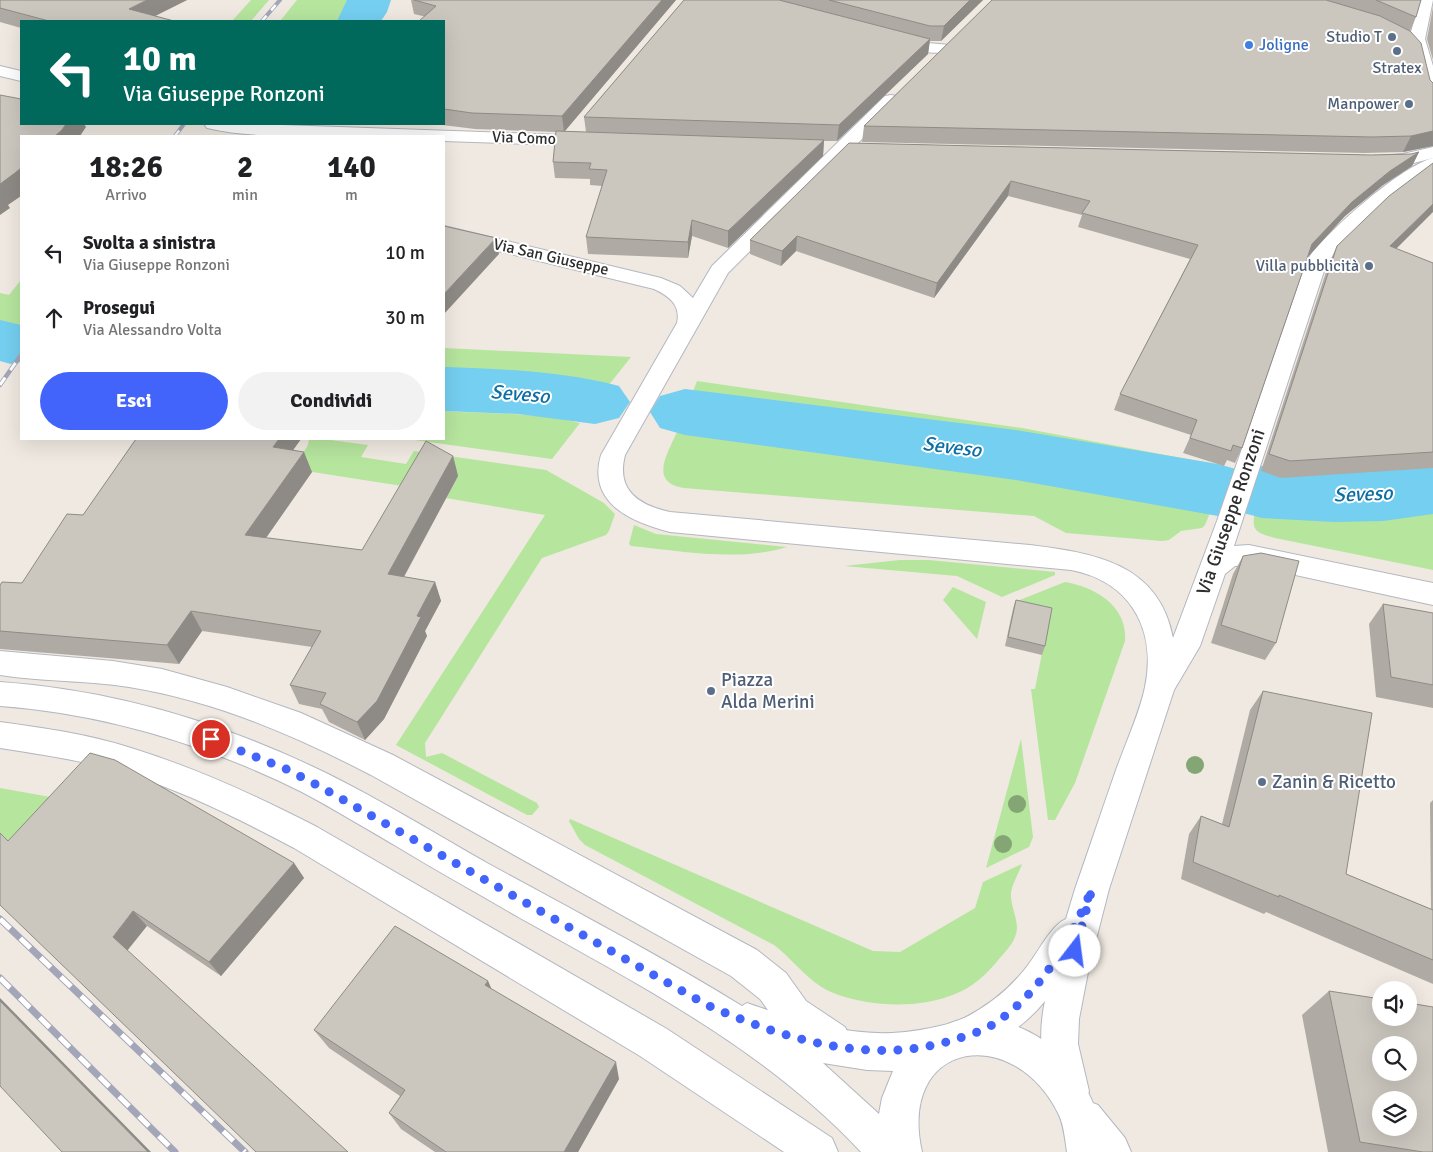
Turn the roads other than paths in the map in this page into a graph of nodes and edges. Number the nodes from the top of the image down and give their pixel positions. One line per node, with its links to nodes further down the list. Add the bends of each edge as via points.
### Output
1 (1427, 0): 6 (street, via 1417,34)
2 (881, 34): 5 (street, via 928,48)
3 (957, 36): 5 (street)
4 (1404, 37): 6 (street)
5 (944, 48): 7 (street)
6 (1420, 52): 11 (street)
7 (930, 62)
8 (0, 71): 9 (street)
9 (20, 76)
10 (902, 90): 18 (street, Via San Giuseppe)
11 (1433, 95)
12 (223, 125): 13 (street, Via Como, via 297,131 575,132)
13 (609, 141)
14 (1433, 152): 16 (street)
15 (1364, 161): 16 (street)
16 (1419, 164): 21 (street, Via Giuseppe Ronzoni, via 1317,261)
17 (445, 232): 19 (street, Via San Giuseppe)
18 (719, 270): 19 (street, Via San Giuseppe, via 707,280 695,283 675,285); 20 (street, Via San Giuseppe)
19 (657, 282): 20 (street, Via San Giuseppe, via 674,291 686,304 690,314)
20 (688, 324): 24 (street, via 613,455 609,470 616,492 626,504 659,520 1030,555 1096,567 1127,584 1151,609 1161,642)
21 (1211, 572): 22 (street, via 1224,559 1239,555); 24 (street, Via Giuseppe Ronzoni, via 1185,646)
22 (1433, 594)
23 (0, 662): 30 (street, via 109,672 180,685 233,700 324,736 744,963 773,986 803,1022)
24 (1160, 687): 27 (street, Via Giuseppe Ronzoni)
25 (0, 694): 28 (street, via 66,701 128,714 211,739 286,769)
26 (0, 735): 32 (street, via 52,742 137,762 215,791 280,822 648,1039)
27 (1092, 889): 29 (street, Via Giuseppe Ronzoni, via 1075,928 1032,990 992,1024); 31 (street, Via Giuseppe Ronzoni, via 1060,1019 1062,1062)
28 (707, 1005): 30 (street, via 768,1030); 33 (street, via 826,1091)
29 (955, 1040): 30 (street, via 905,1051); 31 (street, via 979,1037 1019,1046 1049,1068); 34 (street, via 926,1056 904,1088 898,1120)
30 (852, 1050)
31 (1076, 1104): 35 (street, Via Giuseppe Ronzoni, via 1085,1131); 36 (street, via 1093,1133)
32 (818, 1152)
33 (888, 1152)
34 (902, 1152)
35 (1087, 1152)
36 (1111, 1152)

